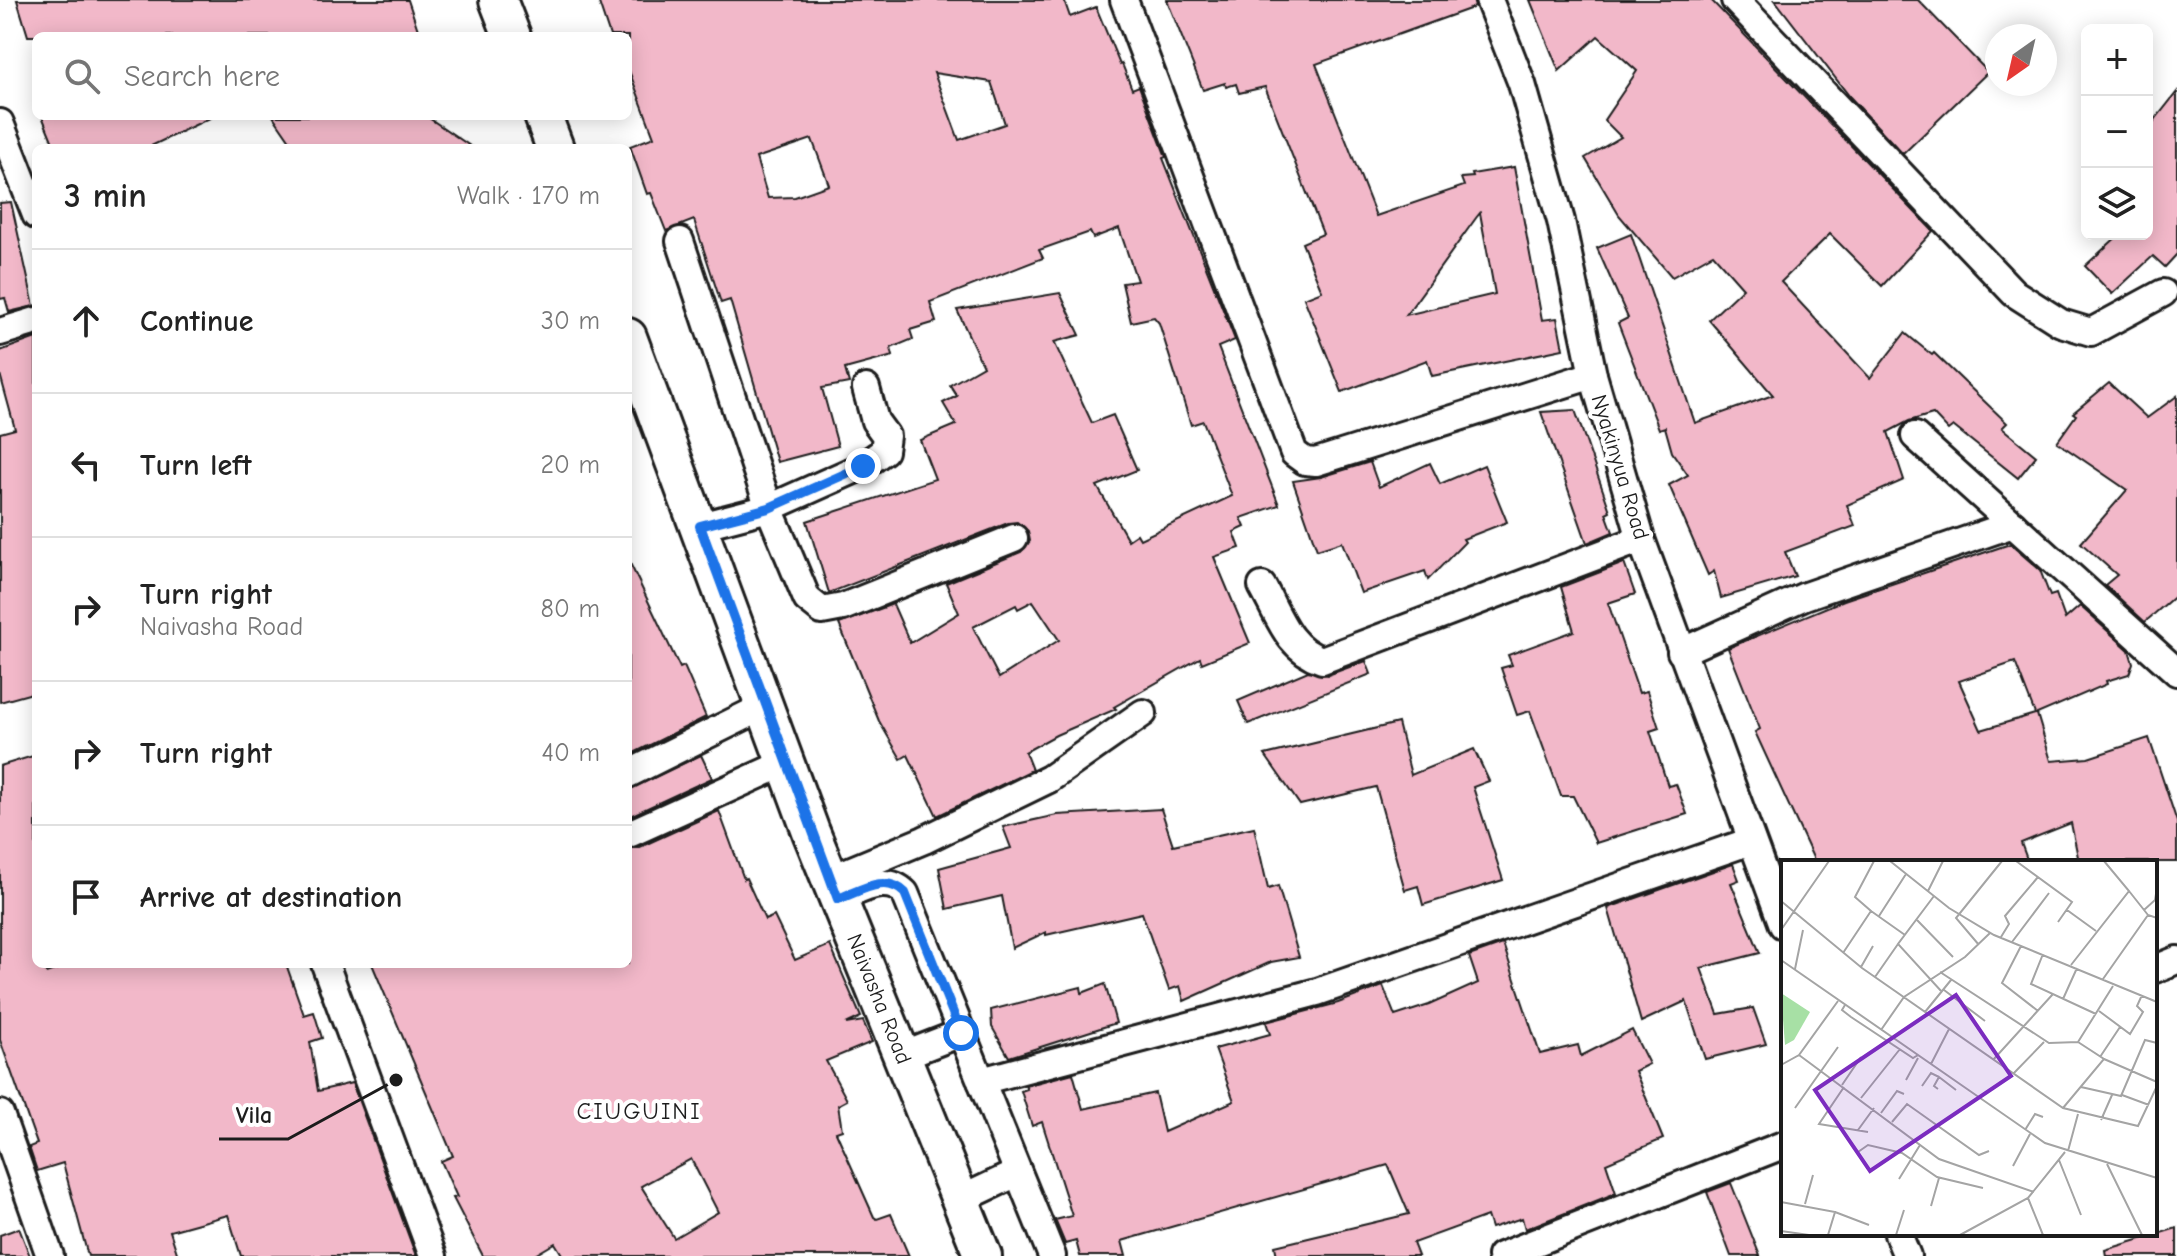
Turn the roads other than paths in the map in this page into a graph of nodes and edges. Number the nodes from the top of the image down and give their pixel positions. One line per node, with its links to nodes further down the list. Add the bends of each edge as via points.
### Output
1 (498, 0): 5 (main road)
2 (1124, 0): 15 (street, via 1294,453 1316,462)
3 (1489, 0): 15 (street, Nyakinyua Road, via 1522,84 1561,221)
4 (1735, 0): 11 (street, via 2014,293 2061,323 2091,332)
5 (510, 32)
6 (544, 120): 8 (main road)
7 (0, 123): 9 (street)
8 (554, 144)
9 (32, 205)
10 (680, 241): 18 (street)
11 (2163, 293)
12 (32, 322): 13 (street)
13 (0, 332)
14 (632, 348): 20 (main road, Naivasha Road)
15 (1593, 375): 22 (street, Nyakinyua Road)
16 (866, 388): 18 (street, via 875,421 886,436 884,451 863,466)
17 (1915, 436): 19 (street)
18 (769, 508): 20 (street); 21 (street, via 807,599 822,611)
19 (2013, 524): 24 (street, via 1805,596); 25 (street)
20 (700, 526): 26 (main road, Naivasha Road)
21 (1014, 538)
22 (1641, 539): 23 (street, via 1322,660 1304,655 1295,645); 24 (street, Nyakinyua Road)
23 (1262, 586)
24 (1681, 652): 31 (street, Nyakinyua Road)
25 (2177, 672)
26 (765, 706): 28 (main road, Naivasha Road); 29 (street)
27 (1143, 713): 32 (street, via 1049,779)
28 (785, 763): 30 (street); 32 (main road, Naivasha Road)
29 (632, 772)
30 (632, 833)
31 (1751, 841): 33 (street, Nyakinyua Road); 39 (street, via 1317,992)
32 (834, 889): 37 (street, via 882,882 897,884 905,893); 38 (main road, Naivasha Road)
33 (1781, 920)
34 (2177, 960): 36 (street)
35 (326, 968): 46 (street)
36 (2157, 968)
37 (961, 1033): 38 (street); 39 (street)
38 (902, 1056): 43 (main road, Naivasha Road)
39 (981, 1081): 42 (street)
40 (0, 1114): 45 (street)
41 (1781, 1146): 49 (street)
42 (1017, 1173): 43 (street); 48 (street)
43 (960, 1200): 47 (main road, Naivasha Road)
44 (1899, 1236): 50 (street)
45 (50, 1256)
46 (433, 1256)
47 (983, 1256)
48 (1052, 1256)
49 (1501, 1256)
50 (1907, 1256)

